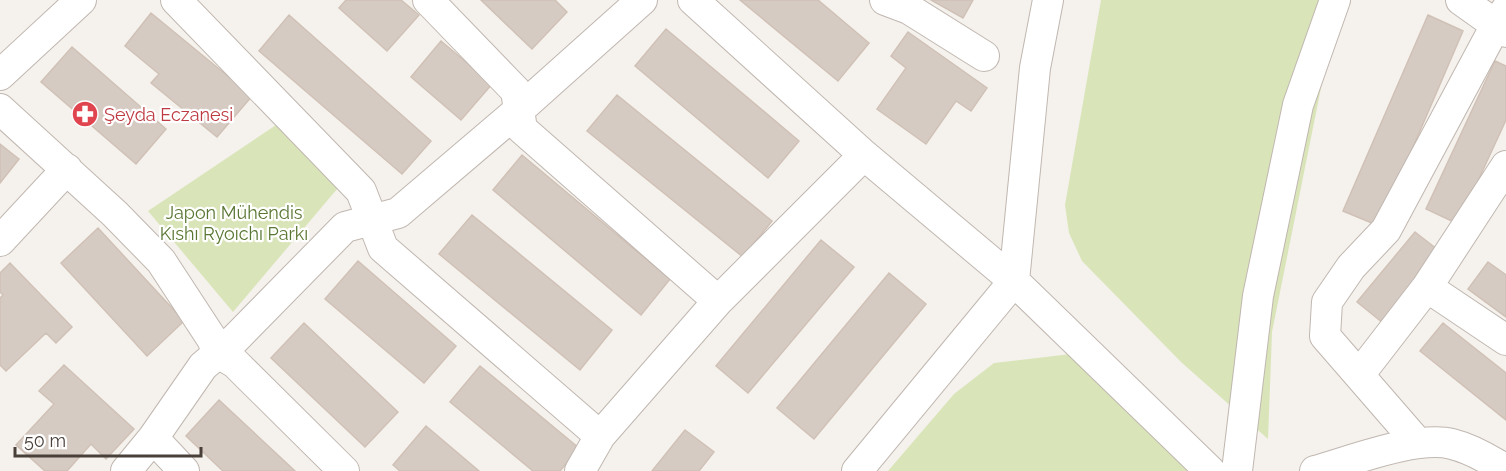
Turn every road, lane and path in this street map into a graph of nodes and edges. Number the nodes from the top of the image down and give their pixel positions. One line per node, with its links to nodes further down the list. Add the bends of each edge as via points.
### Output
1 (81, 0): 12 (street)
2 (176, 0): 18 (street, via 361,191)
3 (428, 0): 14 (street, via 516,91)
4 (642, 0): 14 (street)
5 (693, 0): 15 (street)
6 (885, 0): 11 (street, via 909,9)
7 (1048, 0): 20 (street, via 1035,68)
8 (1335, 0): 36 (street, via 1299,105 1261,285)
9 (1461, 0): 10 (street)
10 (1502, 22): 25 (street, via 1386,230 1351,267 1327,302 1325,336)
11 (984, 56)
12 (0, 75)
13 (0, 109): 17 (street)
14 (519, 110): 18 (street, via 398,213); 22 (street, via 522,129)
15 (864, 155): 20 (street); 22 (street)
16 (1506, 166): 21 (street)
17 (67, 169): 19 (street); 24 (street, via 161,261)
18 (372, 220): 24 (street, via 345,228); 26 (street, via 383,248)
19 (0, 241)
20 (1014, 281): 34 (street); 35 (street)
21 (1427, 287): 23 (street); 25 (street)
22 (718, 301): 26 (street)
23 (1506, 340)
24 (218, 353): 27 (street, via 203,366); 32 (street, via 235,363)
25 (1359, 375): 28 (street)
26 (600, 436): 33 (street)
27 (153, 438): 30 (street); 31 (street)
28 (1417, 442): 29 (street, via 1450,443 1484,456); 37 (street)
29 (1506, 470)
30 (126, 471)
31 (184, 471)
32 (344, 471)
33 (580, 471)
34 (857, 471)
35 (1210, 471)
36 (1237, 471)
37 (1315, 471)

